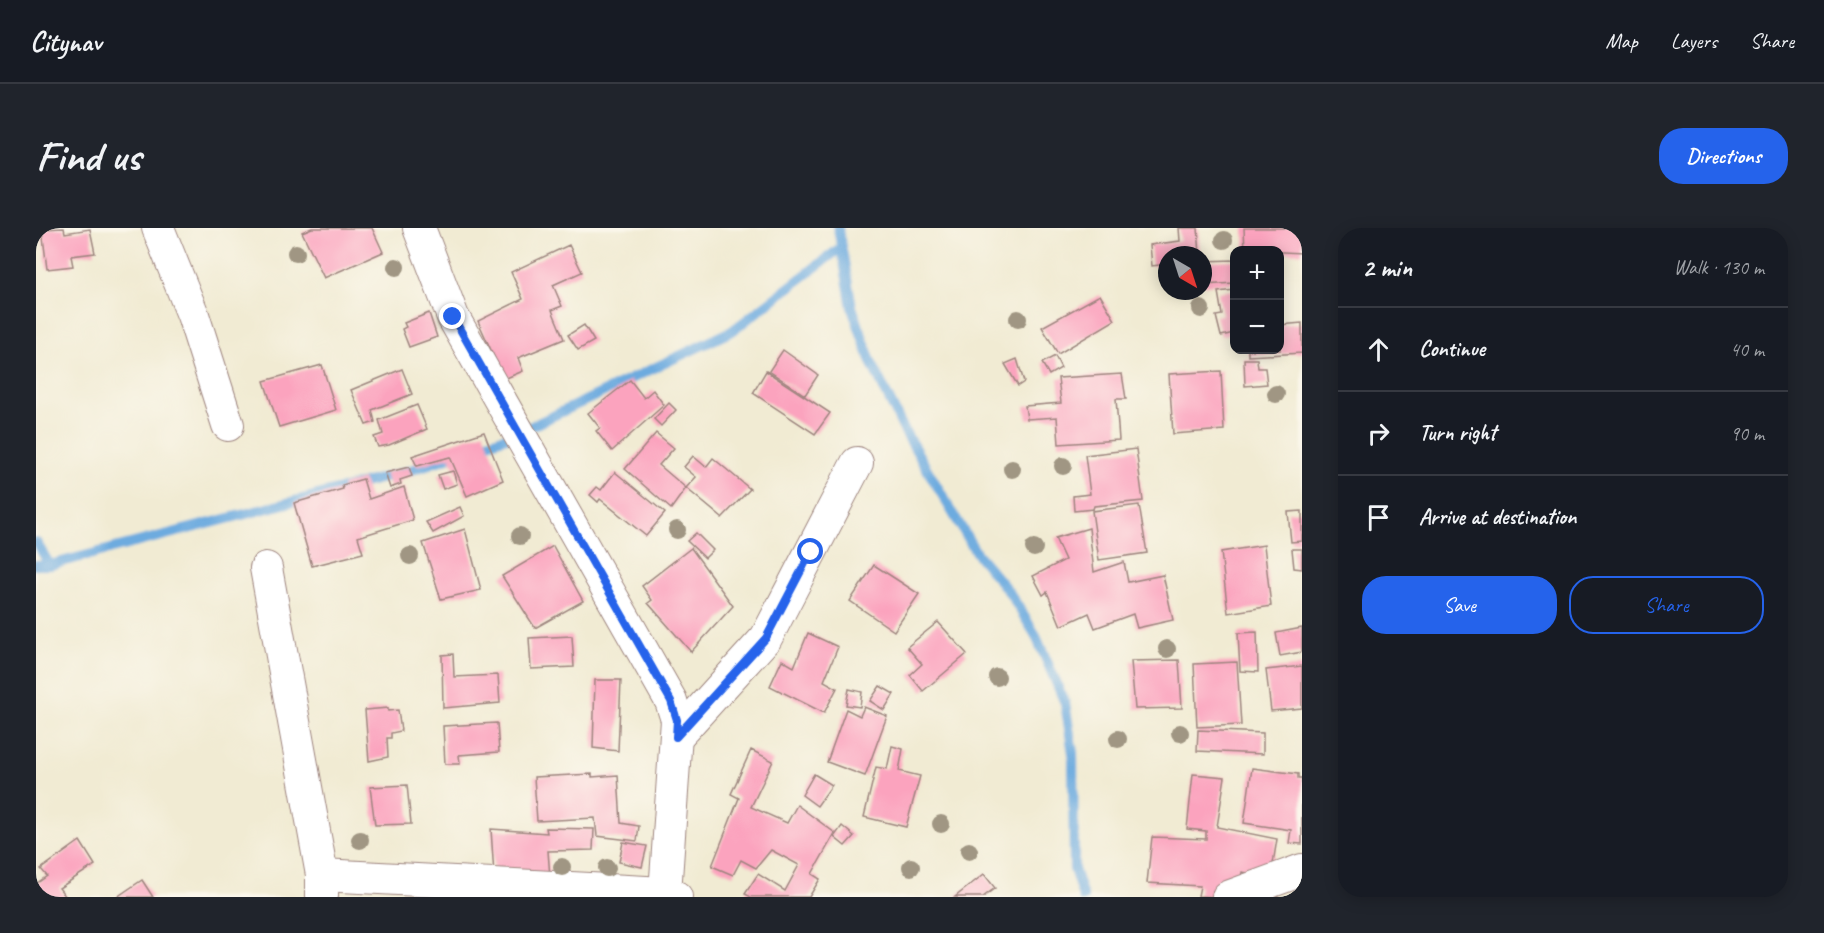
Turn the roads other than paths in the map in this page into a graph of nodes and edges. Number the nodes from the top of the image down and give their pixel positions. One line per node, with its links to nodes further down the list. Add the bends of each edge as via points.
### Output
1 (158, 228): 3 (street, via 193,315)
2 (419, 228): 6 (street, via 453,317 671,701 677,720)
3 (228, 425)
4 (857, 463): 6 (street, via 766,638)
5 (266, 568): 8 (street)
6 (676, 737): 9 (street)
7 (1302, 870): 10 (street)
8 (322, 886): 9 (street)
9 (671, 895)
10 (1228, 897)

